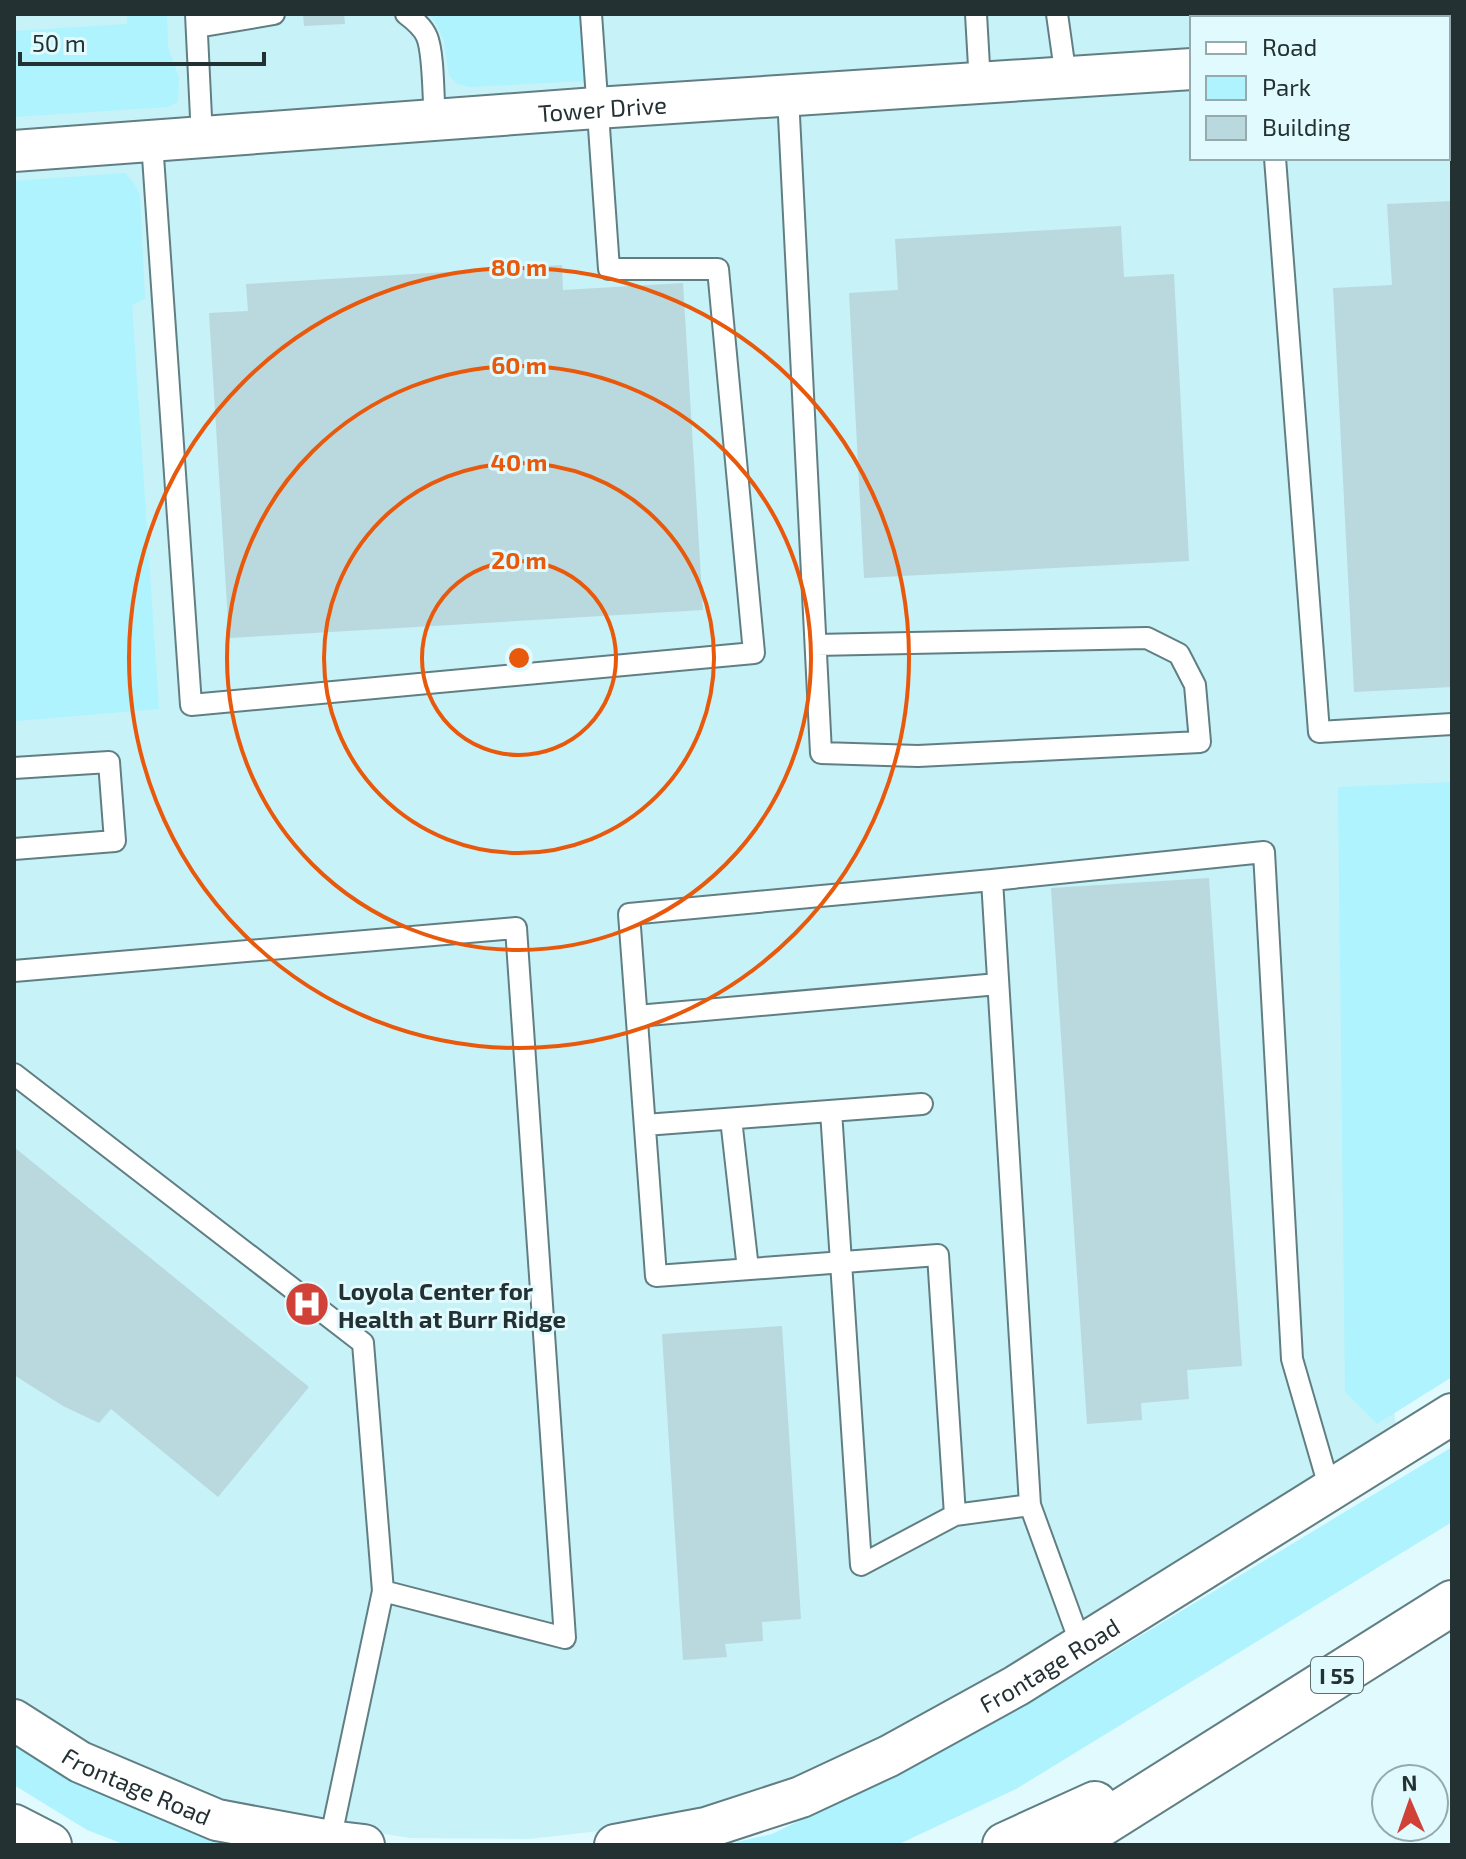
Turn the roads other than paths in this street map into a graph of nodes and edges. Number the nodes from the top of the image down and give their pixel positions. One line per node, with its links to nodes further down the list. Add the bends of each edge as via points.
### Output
1 (274, 14): 6 (lane)
2 (406, 14): 12 (lane, via 427,36)
3 (591, 14): 11 (lane)
4 (976, 14): 9 (lane)
5 (1057, 14): 8 (lane)
6 (196, 21): 13 (lane)
7 (1190, 69): 8 (street, Tower Drive)
8 (1066, 78): 9 (street, Tower Drive)
9 (980, 84): 10 (street, Tower Drive)
10 (788, 96): 11 (street, Tower Drive); 17 (lane)
11 (596, 108): 12 (street, Tower Drive); 14 (lane, via 609,269 718,269 754,653 191,705)
12 (435, 120): 13 (street, Tower Drive)
13 (202, 138): 14 (street, Tower Drive)
14 (152, 142): 15 (street, Tower Drive)
15 (14, 151)
16 (1275, 160): 18 (lane, via 1319,732)
17 (816, 645): 17 (lane, via 821,753 918,756 1200,742 1195,685 1179,654 1147,638)
18 (1452, 724)
19 (14, 768): 20 (lane, via 109,762 115,841)
20 (14, 849)
21 (992, 880): 23 (lane); 24 (lane, via 629,914); 33 (lane, via 1264,852 1292,1359)
22 (14, 971): 36 (lane, via 516,928 565,1638)
23 (998, 984): 24 (lane); 34 (lane)
24 (637, 1016): 29 (lane)
25 (14, 1074): 36 (lane, via 363,1343)
26 (922, 1104): 27 (lane)
27 (831, 1111): 28 (lane); 30 (lane)
28 (731, 1119): 29 (lane); 31 (lane)
29 (645, 1125): 31 (lane, via 656,1276)
30 (841, 1262): 31 (lane); 35 (lane, via 938,1255); 35 (lane, via 861,1565)
31 (748, 1269)
32 (1452, 1414): 33 (street, Frontage Road)
33 (1330, 1490): 38 (street, Frontage Road)
34 (1030, 1505): 35 (lane); 38 (lane)
35 (955, 1515)
36 (383, 1591): 42 (lane)
37 (1452, 1603): 40 (highway, I 55)
38 (1081, 1645): 44 (street, Frontage Road, via 889,1756 801,1797 706,1828)
39 (14, 1720): 42 (street, Frontage Road, via 80,1762 217,1820)
40 (1221, 1748): 45 (highway); 46 (highway, I 55)
41 (14, 1827): 43 (highway)
42 (347, 1843)
43 (49, 1845)
44 (615, 1845)
45 (1005, 1845)
46 (1068, 1845)

